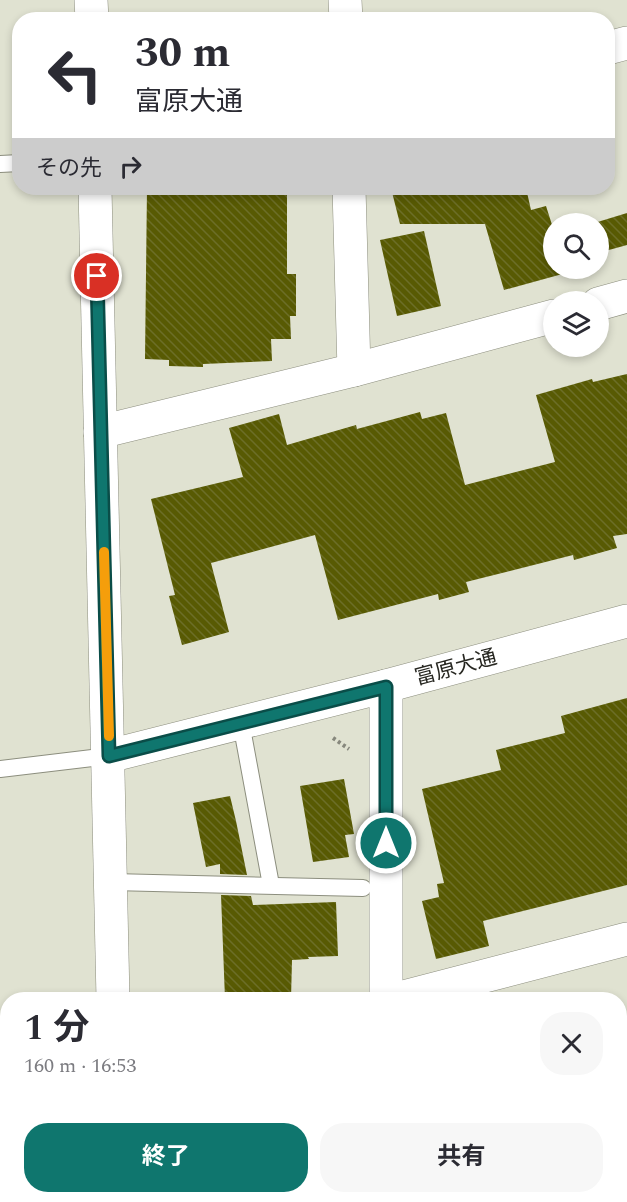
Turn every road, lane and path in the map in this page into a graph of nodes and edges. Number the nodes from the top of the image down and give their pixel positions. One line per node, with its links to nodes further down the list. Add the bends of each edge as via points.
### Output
1 (95, 195): 7 (street)
2 (349, 195): 6 (street)
3 (627, 296): 4 (street)
4 (609, 301)
5 (543, 319): 6 (street)
6 (354, 370): 7 (street)
7 (100, 432): 13 (street)
8 (627, 621): 9 (street, 富原大通)
9 (386, 687): 10 (street, 富原大通); 20 (street)
10 (241, 723): 13 (street, 富原大通); 16 (lane)
11 (332, 737): 12 (path)
12 (351, 751)
13 (109, 756): 14 (lane); 15 (street)
14 (0, 769)
15 (112, 882): 16 (lane); 19 (street)
16 (271, 885): 17 (lane)
17 (363, 888)
18 (627, 939): 21 (street)
19 (113, 992)
20 (386, 992)
21 (423, 992)

